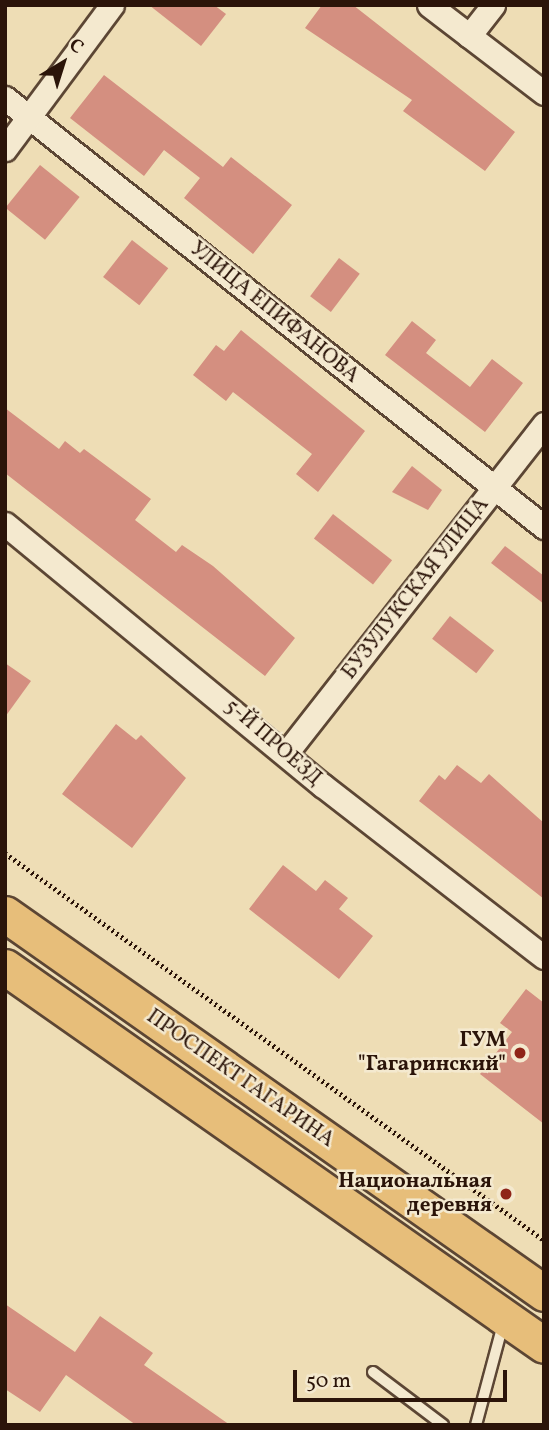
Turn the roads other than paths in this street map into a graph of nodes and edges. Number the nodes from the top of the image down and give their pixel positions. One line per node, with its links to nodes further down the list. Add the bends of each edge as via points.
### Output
1 (112, 5): 7 (street)
2 (429, 5): 4 (street)
3 (493, 5): 4 (street)
4 (469, 36): 5 (street)
5 (544, 93)
6 (5, 98): 7 (street, УЛИЦА ЕПИФАНОВА)
7 (30, 117): 8 (street); 10 (street, УЛИЦА ЕПИФАНОВА)
8 (5, 149)
9 (544, 424): 10 (street, БУЗУЛУКСКАЯ УЛИЦА)
10 (495, 489): 12 (street, УЛИЦА ЕПИФАНОВА); 13 (street, БУЗУЛУКСКАЯ УЛИЦА)
11 (5, 524): 13 (street, 5-Й ПРОЕЗД)
12 (544, 527)
13 (287, 752): 15 (street, 5-Й ПРОЕЗД)
14 (5, 914): 17 (main road, ПРОСПЕКТ ГАГАРИНА)
15 (544, 957)
16 (5, 967): 18 (main road, ПРОСПЕКТ ГАГАРИНА)
17 (544, 1293)
18 (505, 1318): 19 (main road, ПРОСПЕКТ ГАГАРИНА); 22 (lane)
19 (544, 1345)
20 (373, 1372): 21 (lane)
21 (443, 1425)
22 (476, 1425)

